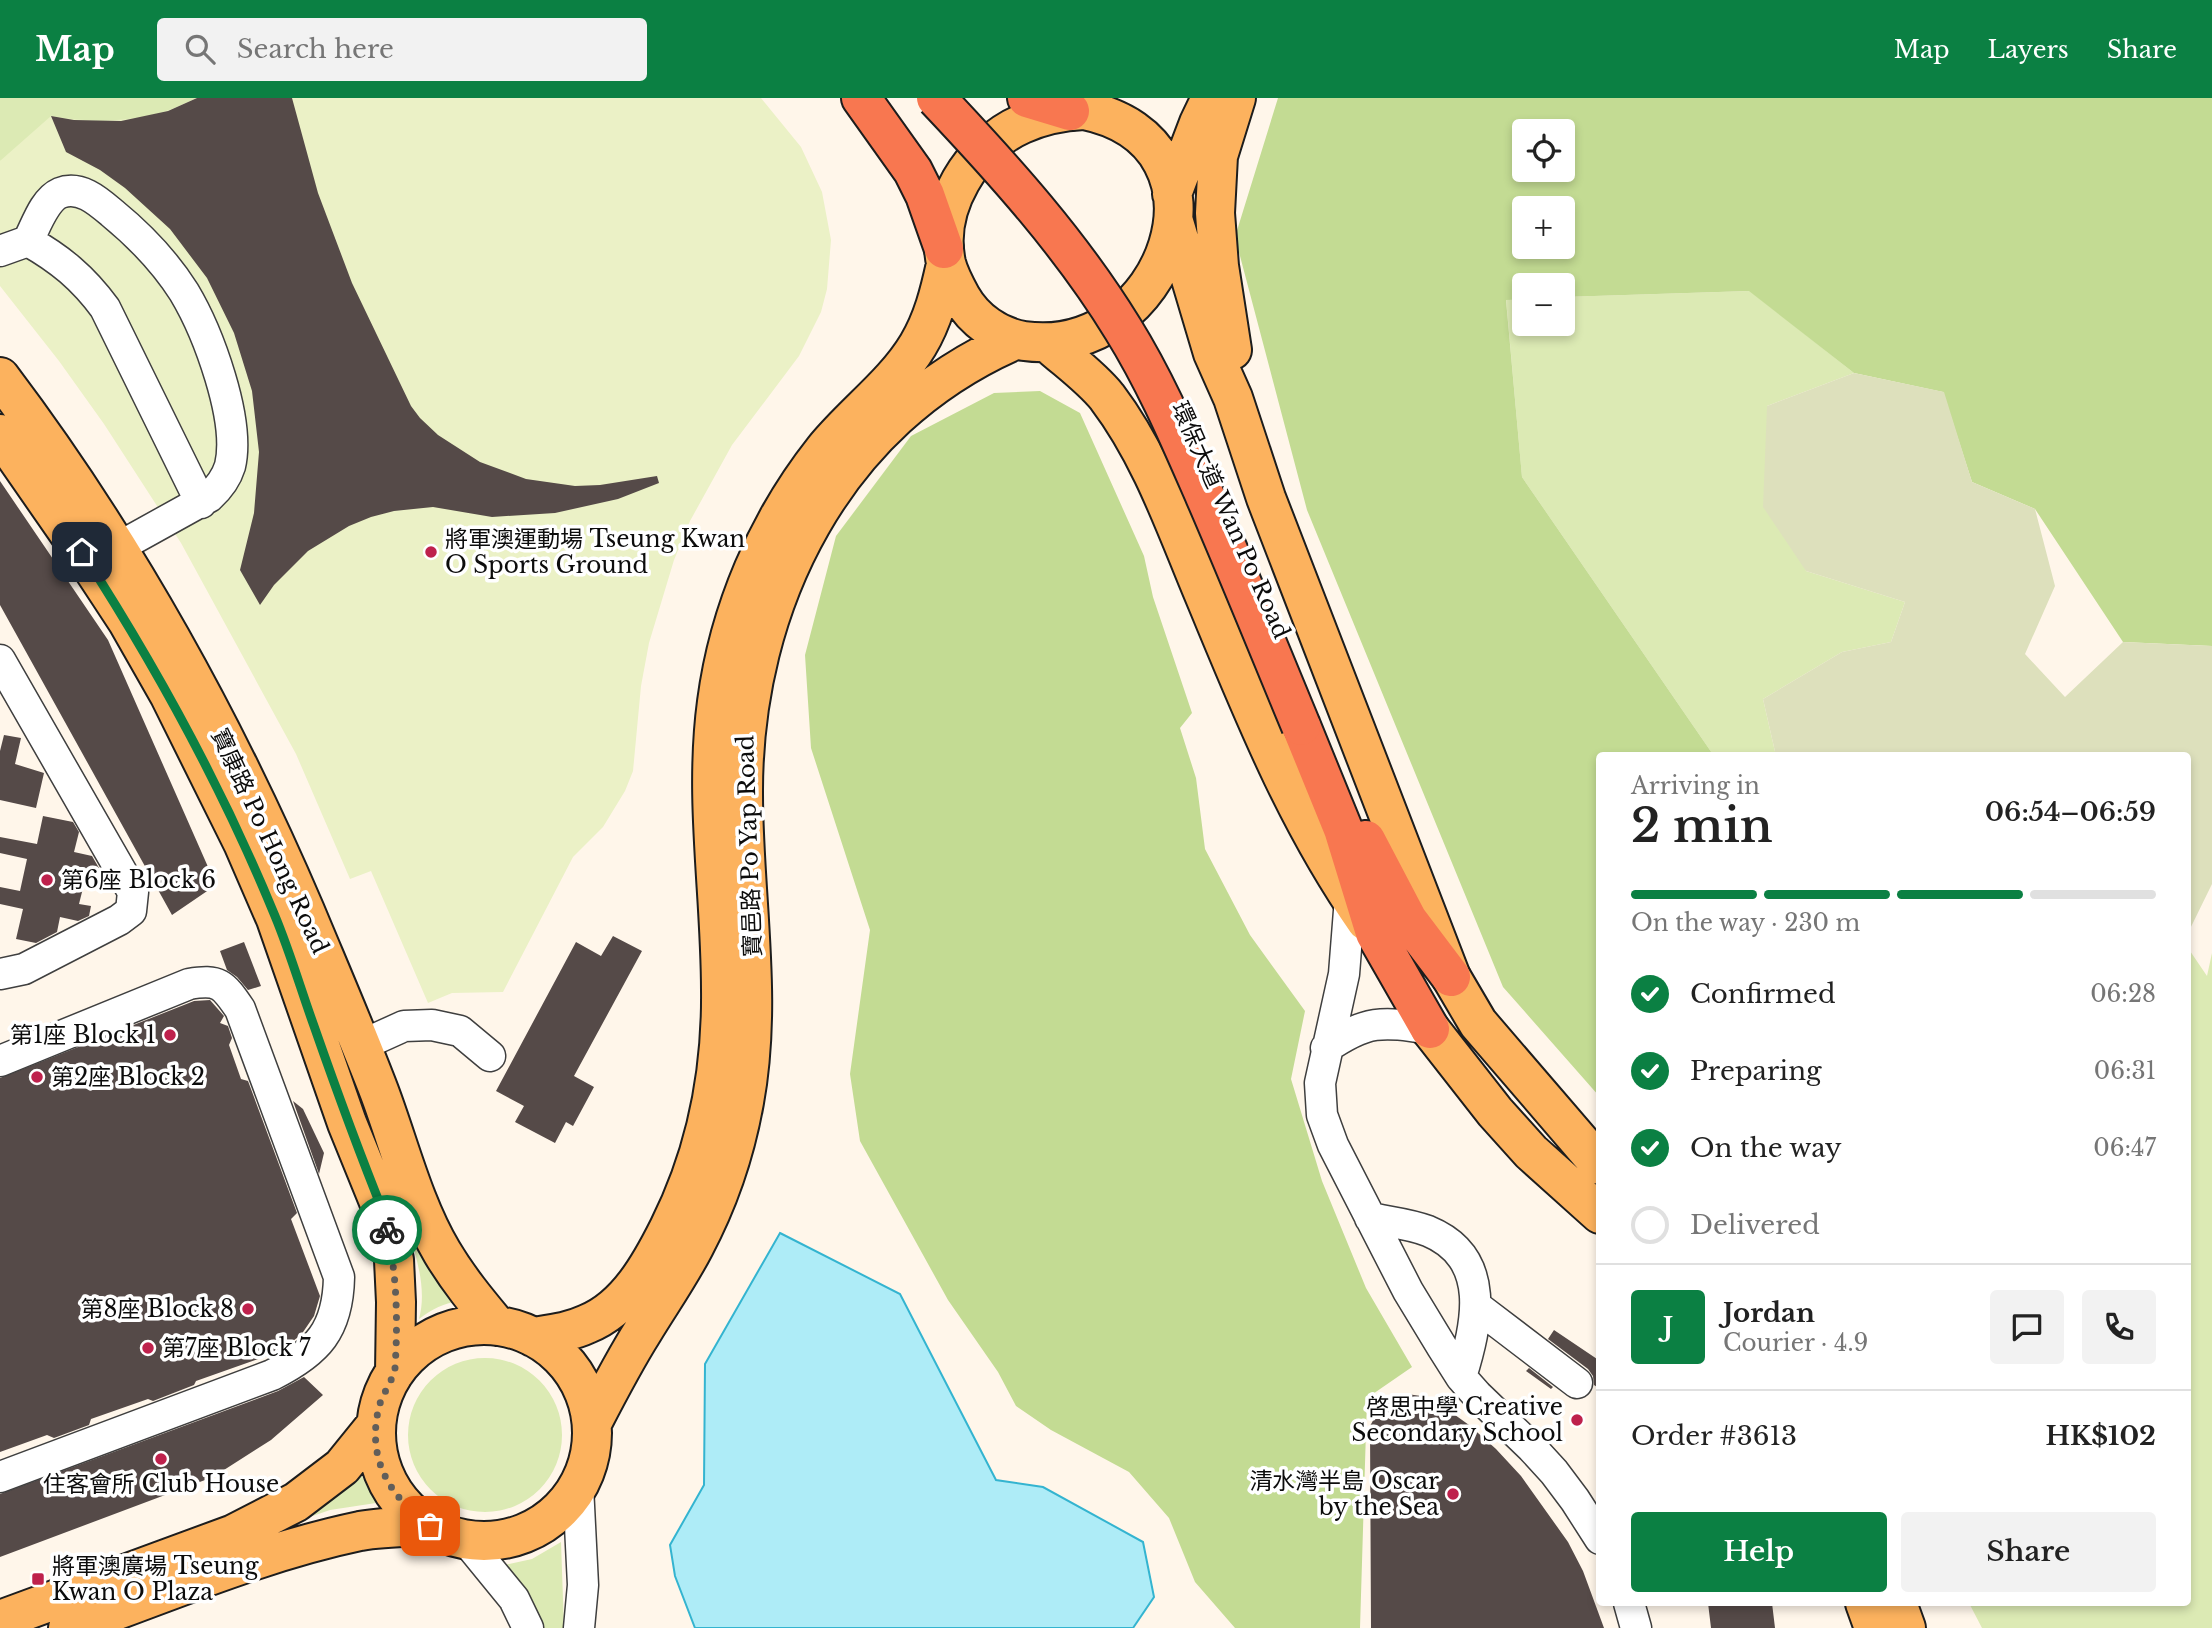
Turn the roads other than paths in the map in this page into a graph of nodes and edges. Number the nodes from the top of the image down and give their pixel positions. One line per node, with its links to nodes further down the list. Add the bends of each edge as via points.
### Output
1 (861, 98): 12 (highway, via 913,172)
2 (936, 98): 20 (highway, 環保大道 Wan Po Road, bridge, via 1041,214 1124,329 1162,397)
3 (954, 98): 20 (highway, 環保大道 Wan Po Road, via 1075,235 1157,360 1230,508)
4 (1027, 98): 8 (highway)
5 (1122, 98): 8 (main road)
6 (1211, 98): 9 (main road)
7 (1236, 98): 15 (main road, via 1218,156 1215,213 1233,347)
8 (1077, 110): 9 (main road, via 1120,121 1145,139 1162,161); 12 (main road, via 1021,124 983,152 954,192 944,230)
9 (1173, 208): 13 (main road, via 1170,242 1155,276 1133,304 1081,336); 15 (main road, 環保大道 Wan Po Road, via 1213,353)
10 (28, 241): 11 (street); 17 (street, via 72,269 104,308); 17 (street, via 52,198 71,190 85,193 136,234 184,292 209,343 230,424 228,472 217,490)
11 (0, 251)
12 (945, 257): 13 (main road, via 958,293 974,316 988,327); 35 (main road, 寶邑路 Po Yap Road, via 931,319 911,356 841,430 793,494 759,556 729,638 711,766 721,961 719,1058 708,1123 690,1181 659,1249 622,1299 590,1324)
13 (1032, 341): 21 (main road, 環保大道 Wan Po Road, via 1105,394 1138,443 1266,746); 39 (main road, 寶邑路 Po Yap Road, via 981,355 906,408 872,442 809,528 773,604 759,649 745,729 743,796 752,1016 750,1064 738,1129 720,1190 695,1246)
14 (0, 377): 18 (main road, 寶康路 Po Hong Road)
15 (1233, 398): 24 (main road, 環保大道 Wan Po Road, via 1266,498)
16 (0, 434): 36 (main road, 寶康路 Po Hong Road, via 128,622 169,694 276,919 384,1214 394,1260)
17 (201, 503): 18 (street)
18 (117, 548): 26 (main road, 寶康路 Po Hong Road, via 233,755)
19 (0, 660): 23 (street, via 133,892 131,911 119,920 24,969)
20 (1309, 722): 22 (highway, 環保大道 Wan Po Road); 24 (highway, 環保大道 Wan Po Road, via 1408,920)
21 (1350, 898): 22 (main road, 環保大道 Wan Po Road); 27 (street, via 1344,974)
22 (1375, 933): 25 (highway, 環保大道 Wan Po Road)
23 (0, 974)
24 (1451, 977): 30 (main road, 環保大道 Wan Po Road, via 1478,1023)
25 (1430, 1029): 27 (street, via 1363,1026); 31 (main road, 環保大道 Wan Po Road, via 1531,1152)
26 (362, 1045): 28 (street, via 404,1026 432,1025 460,1031); 34 (main road, 寶康路 Po Hong Road, via 441,1250)
27 (1326, 1048): 32 (street, via 1320,1083 1322,1115)
28 (490, 1056)
29 (0, 1060): 41 (street, via 189,984 210,981 226,989 240,1009 339,1277 331,1324 299,1362)
30 (1596, 1160)
31 (1596, 1210)
32 (1370, 1218): 33 (street, via 1427,1231 1444,1240 1462,1256 1476,1292); 37 (street)
33 (1476, 1306): 37 (street, via 1473,1338); 38 (street)
34 (497, 1326): 35 (main road, 寶邑路 Po Yap Road); 36 (main road, 寶邑路 Po Yap Road, via 467,1326 439,1335 414,1350)
35 (533, 1337): 39 (main road, 寶邑路 Po Yap Road, via 556,1352 574,1372)
36 (394, 1372): 40 (main road, 寶邑路 Po Yap Road)
37 (1461, 1377): 44 (street, via 1554,1472)
38 (1577, 1383)
39 (592, 1423): 42 (main road, 寶邑路 Po Yap Road, via 590,1456)
40 (376, 1425): 43 (main road, 寶邑路 Po Yap Road, via 376,1446 389,1485 401,1503); 49 (main road, 寶邑路 Po Yap Road, via 342,1467 296,1502 234,1534)
41 (0, 1477)
42 (578, 1486): 45 (main road, 寶邑路 Po Yap Road, via 558,1512 532,1529 499,1540); 52 (street, via 583,1585)
43 (430, 1526): 45 (main road, 寶邑路 Po Yap Road); 50 (main road, 寶邑路 Po Yap Road, via 363,1531 325,1540)
44 (1596, 1533)
45 (466, 1539): 51 (street, via 514,1599)
46 (1630, 1606): 53 (street)
47 (1865, 1606): 54 (main road)
48 (1898, 1606): 55 (main road)
49 (0, 1620)
50 (68, 1628)
51 (528, 1628)
52 (579, 1628)
53 (1636, 1628)
54 (1874, 1628)
55 (1906, 1628)

